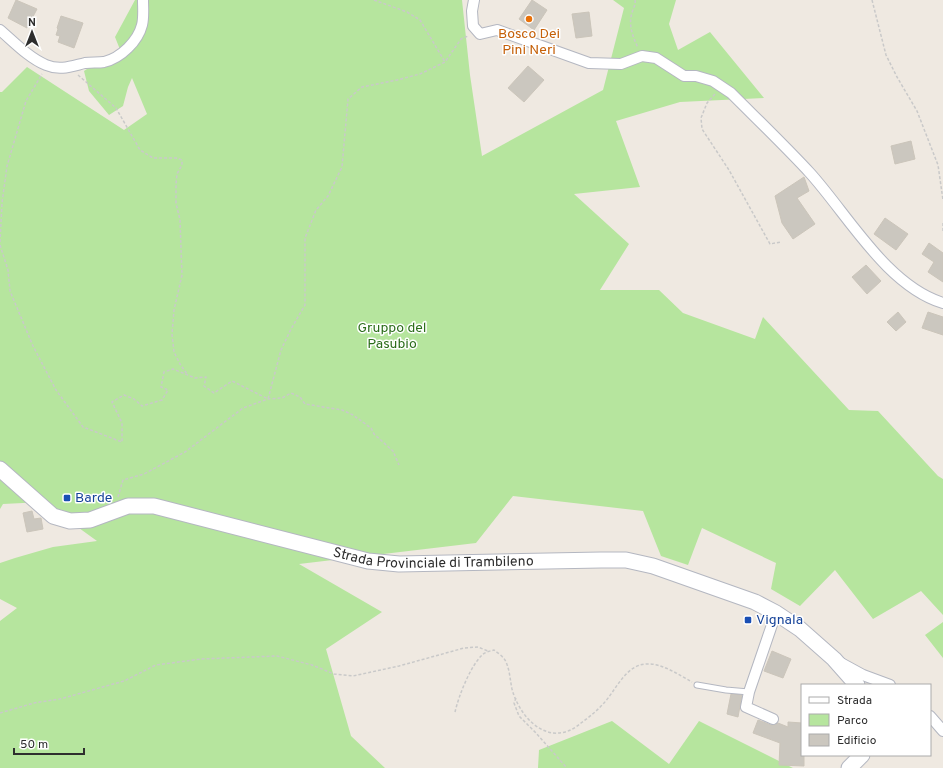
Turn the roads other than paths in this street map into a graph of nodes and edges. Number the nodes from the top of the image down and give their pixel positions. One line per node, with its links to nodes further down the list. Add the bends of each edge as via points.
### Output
1 (143, 0): 3 (street, via 142,25 137,36 116,58 104,62 58,68 47,66)
2 (474, 0): 4 (street, via 473,26 480,34 497,30 589,63 621,64 642,56 656,58 684,76 696,76 713,82 732,93 810,173 884,264 907,284)
3 (0, 30)
4 (943, 303)
5 (0, 469): 6 (street, Strada Provinciale di Trambileno, via 53,516 70,521 90,520 128,506 154,506 368,561 399,564 626,560 653,566 755,602)
6 (776, 613): 7 (street, Strada Provinciale di Trambileno, via 800,629); 11 (street)
7 (834, 659): 8 (street, Strada Provinciale di Trambileno); 9 (street, via 863,675)
8 (856, 684)
9 (887, 684)
10 (698, 685): 11 (lane)
11 (749, 692): 13 (street, via 746,707)
12 (931, 717): 14 (street)
13 (773, 719)
14 (943, 731)
15 (861, 756): 16 (street)
16 (849, 768)

